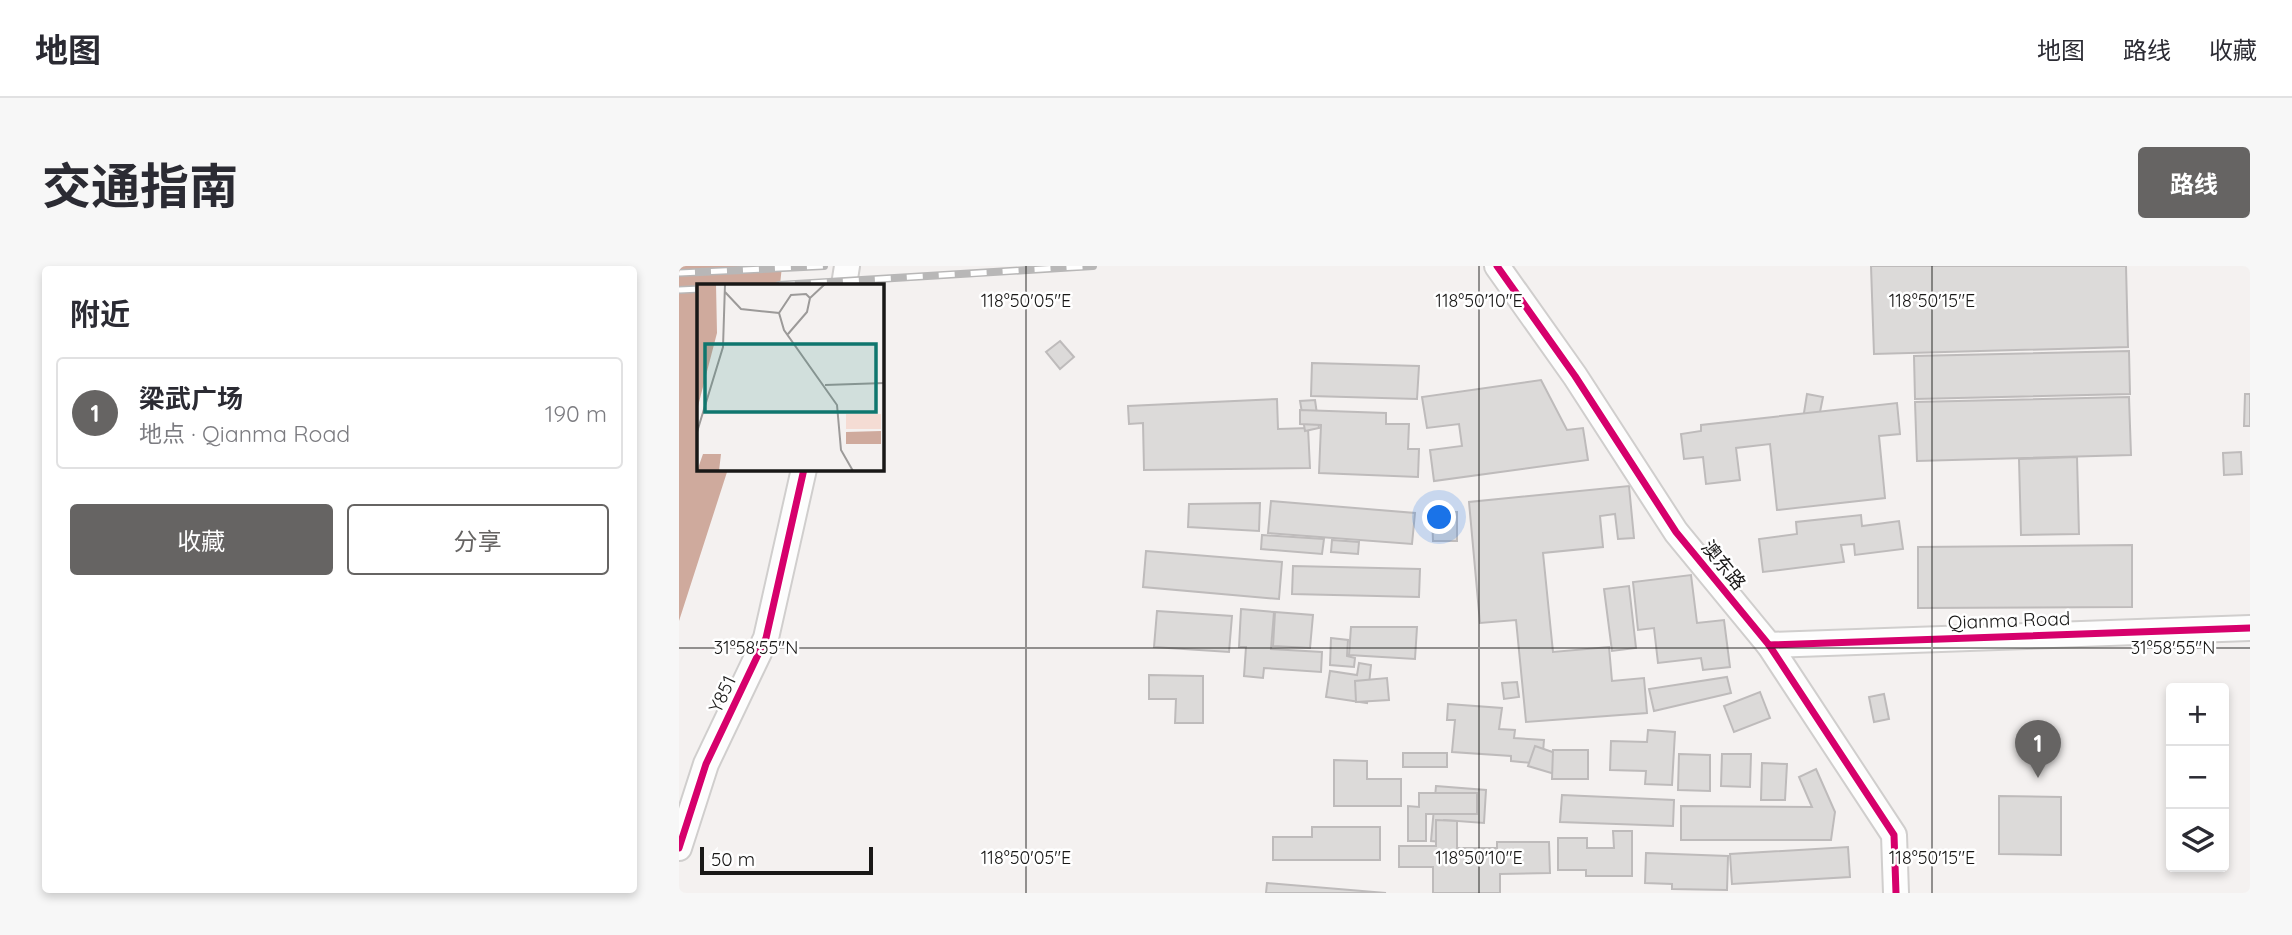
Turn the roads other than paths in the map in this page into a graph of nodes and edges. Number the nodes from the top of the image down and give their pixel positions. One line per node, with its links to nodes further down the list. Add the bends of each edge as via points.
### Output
1 (847, 266): 3 (street)
2 (1497, 266): 6 (street, 澳东路, via 1676,532)
3 (844, 284)
4 (804, 471): 7 (street, Y851, via 766,638 706,764)
5 (2250, 628): 6 (street, Qianma Road)
6 (1769, 645): 8 (street, 澳东路, via 1894,835)
7 (679, 848)
8 (1896, 893)

